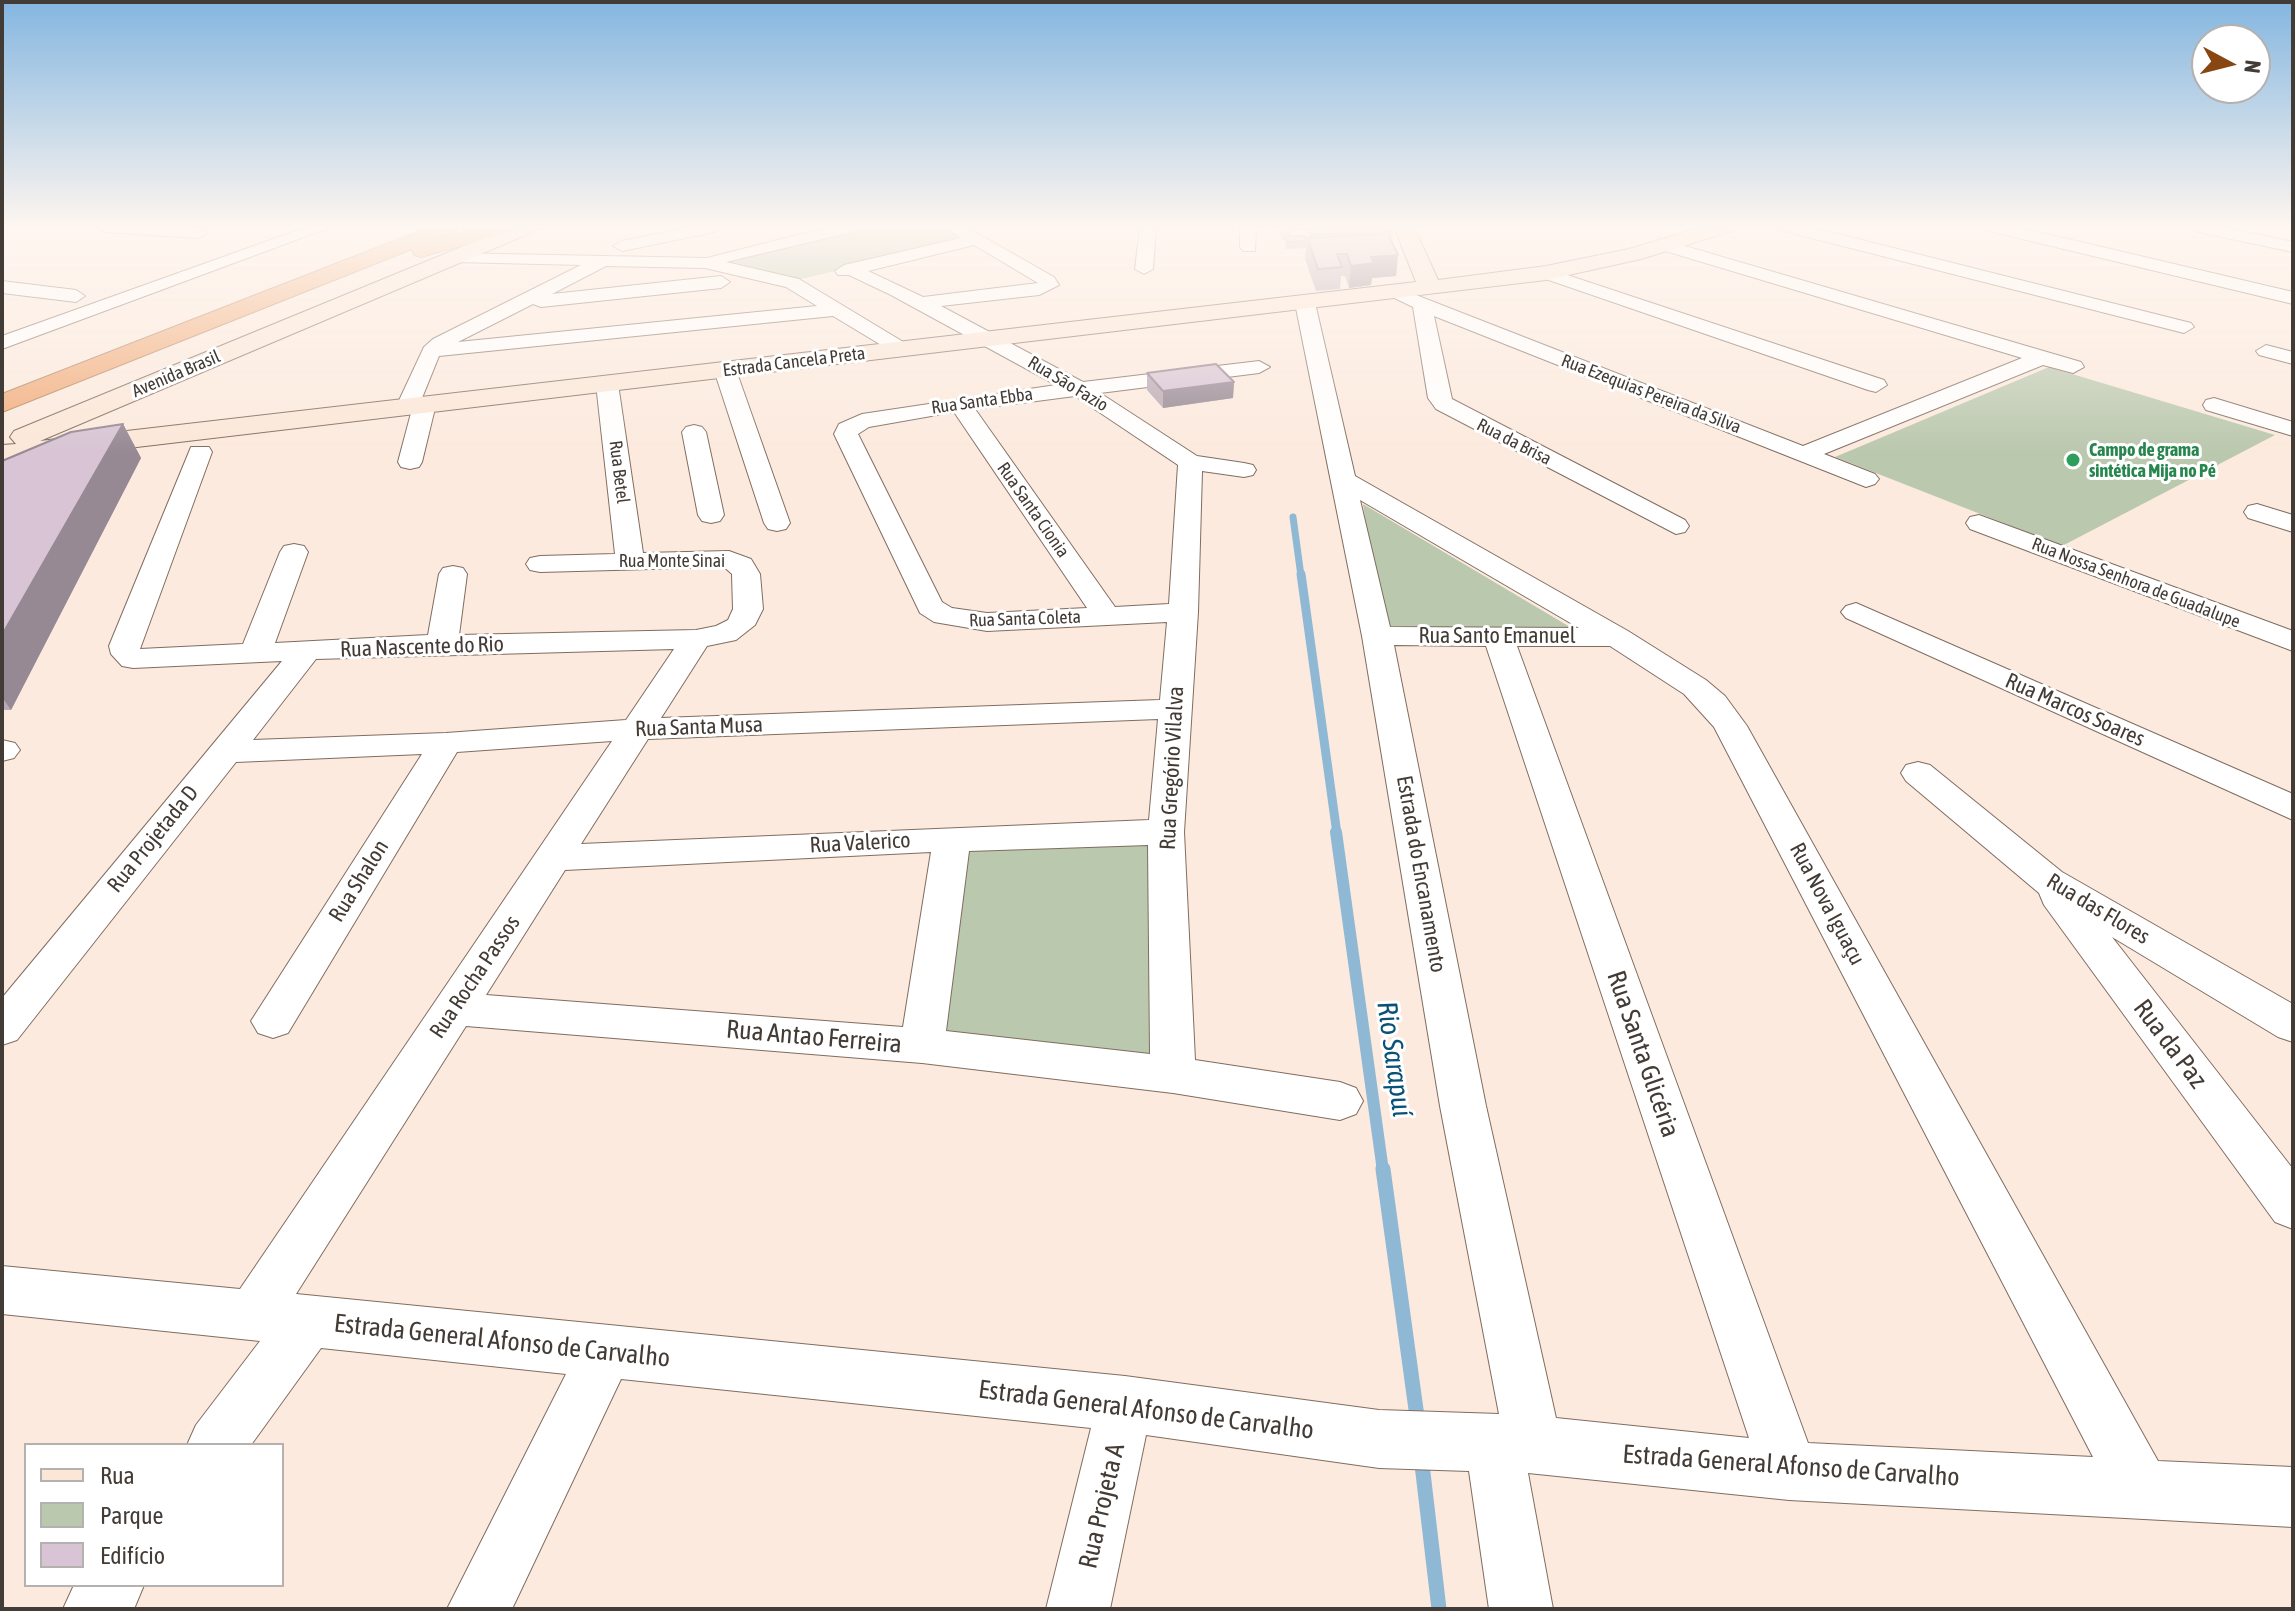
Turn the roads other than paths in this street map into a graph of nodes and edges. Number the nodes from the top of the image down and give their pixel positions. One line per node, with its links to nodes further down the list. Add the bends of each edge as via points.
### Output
1 (115, 302): 21 (street)
2 (214, 302): 22 (highway)
3 (260, 302): 36 (highway, Avenida Brasil)
4 (347, 302): 43 (street, Avenida Brasil)
5 (520, 302): 17 (street)
6 (533, 302): 17 (street)
7 (823, 302): 18 (street)
8 (929, 302): 15 (street)
9 (1311, 302): 16 (street, Estrada Cancela Preta)
10 (1427, 302): 59 (street, Rua da Brisa, via 1444,404)
11 (1441, 302): 46 (street, Rua Ezequias Pereira da Silva)
12 (1632, 302): 34 (street)
13 (1855, 302): 27 (street)
14 (2086, 302): 19 (street)
15 (922, 303): 20 (street, Rua São Fazio)
16 (1305, 303): 20 (street, Estrada Cancela Preta); 53 (street, Estrada do Encanamento)
17 (516, 304): 24 (street)
18 (835, 310): 23 (street); 24 (street)
19 (2184, 327)
20 (991, 340): 23 (street, Estrada Cancela Preta); 35 (street, Rua São Fazio)
21 (2, 343)
22 (107, 343): 26 (highway); 32 (highway)
23 (903, 350): 31 (street, Estrada Cancela Preta)
24 (431, 351): 39 (street)
25 (2266, 351): 28 (street)
26 (51, 358)
27 (2041, 358): 30 (street); 46 (street)
28 (2293, 358)
29 (1259, 367): 35 (street, Rua Santa Ebba)
30 (2073, 367)
31 (725, 370): 33 (street, Estrada Cancela Preta); 47 (street)
32 (2, 384)
33 (607, 384): 39 (street, Estrada Cancela Preta); 61 (street, Rua Betel)
34 (1876, 385)
35 (1077, 388): 37 (street, Rua Santa Ebba); 49 (street, Rua São Fazio)
36 (2, 404)
37 (960, 404): 40 (street, Rua Santa Ebba); 66 (street, Rua Santa Cionia)
38 (2214, 405): 41 (street)
39 (416, 406): 45 (street, Estrada Cancela Preta); 48 (street)
40 (851, 425): 66 (street, Rua Santa Coleta, via 846,434 930,607 962,621)
41 (2293, 429)
42 (694, 432): 50 (street)
43 (2, 447)
44 (200, 452): 74 (street, Rua Nascente do Rio, via 124,646 126,654 147,660)
45 (2, 454)
46 (1803, 454): 52 (street, Rua Ezequias Pereira da Silva)
47 (754, 457): 50 (street); 56 (street)
48 (410, 462)
49 (1190, 462): 51 (street, Rua São Fazio); 64 (street, Rua Gregório Vilalva)
50 (700, 464): 55 (street)
51 (1244, 470)
52 (1866, 479)
53 (1344, 480): 67 (street, Estrada do Encanamento); 69 (street, Rua Nova Iguaçu)
54 (2257, 512): 58 (street)
55 (711, 515)
56 (777, 523)
57 (1979, 523): 71 (street, Rua Nossa Senhora de Guadalupe)
58 (2293, 524)
59 (1676, 526)
60 (294, 552): 74 (street)
61 (630, 560): 62 (street, Rua Monte Sinai); 70 (street, Rua Monte Sinai, via 713,558 741,565 748,609 740,625 725,634)
62 (540, 564)
63 (453, 574): 72 (street)
64 (1183, 612): 66 (street, Rua Santa Coleta); 75 (street, Rua Gregório Vilalva)
65 (1856, 612): 80 (street, Rua Marcos Soares)
66 (1107, 616)
67 (1377, 636): 68 (street, Rua Santo Emanuel); 99 (street, Estrada do Encanamento, via 1463,1106)
68 (1498, 636): 69 (street, Rua Santo Emanuel); 100 (street, Rua Santa Glicéria)
69 (1617, 637): 101 (street, Rua Nova Iguaçu, via 1695,687 1730,726)
70 (696, 639): 72 (street, Rua Nascente do Rio); 76 (street, Rua Rocha Passos)
71 (2293, 642)
72 (442, 644): 73 (street, Rua Nascente do Rio)
73 (306, 652): 74 (street, Rua Nascente do Rio); 78 (street, Rua Projetada D)
74 (255, 654)
75 (1174, 709): 76 (street, Rua Santa Musa); 81 (street, Rua Gregório Vilalva)
76 (637, 729): 77 (street, Rua Santa Musa); 83 (street, Rua Rocha Passos)
77 (446, 743): 78 (street, Rua Santa Musa); 86 (street, Rua Shalon)
78 (223, 752): 88 (street, Rua Projetada D)
79 (1918, 773): 84 (street, Rua das Flores)
80 (2293, 808)
81 (1166, 832): 82 (street, Rua Valerico); 90 (street, Rua Gregório Vilalva)
82 (952, 839): 83 (street, Rua Valerico); 89 (street)
83 (554, 858): 85 (street, Rua Rocha Passos)
84 (2048, 881): 87 (street, Rua das Flores); 92 (street, Rua da Paz)
85 (454, 1009): 89 (street, Rua Antao Ferreira); 94 (street, Rua Rocha Passos)
86 (273, 1021)
87 (2293, 1025)
88 (2, 1028)
89 (922, 1046): 90 (street, Rua Antao Ferreira)
90 (1173, 1075): 91 (street, Rua Antao Ferreira)
91 (1340, 1101)
92 (2293, 1207)
93 (2, 1290): 94 (street, Estrada General Afonso de Carvalho)
94 (253, 1315): 95 (street, Estrada General Afonso de Carvalho)
95 (308, 1321): 96 (street, Estrada General Afonso de Carvalho); 98 (street)
96 (606, 1352): 97 (street, Estrada General Afonso de Carvalho); 105 (street)
97 (1125, 1404): 99 (street, Estrada General Afonso de Carvalho, via 1379,1439); 106 (street, Rua Projeta A)
98 (217, 1443)
99 (1497, 1443): 100 (street, Estrada General Afonso de Carvalho); 107 (street, Estrada do Encanamento)
100 (1789, 1471): 101 (street, Estrada General Afonso de Carvalho)
101 (2168, 1489): 102 (street, Estrada General Afonso de Carvalho)
102 (2293, 1497)
103 (112, 1587): 104 (street)
104 (95, 1609)
105 (479, 1609)
106 (1078, 1609)
107 (1521, 1609)

